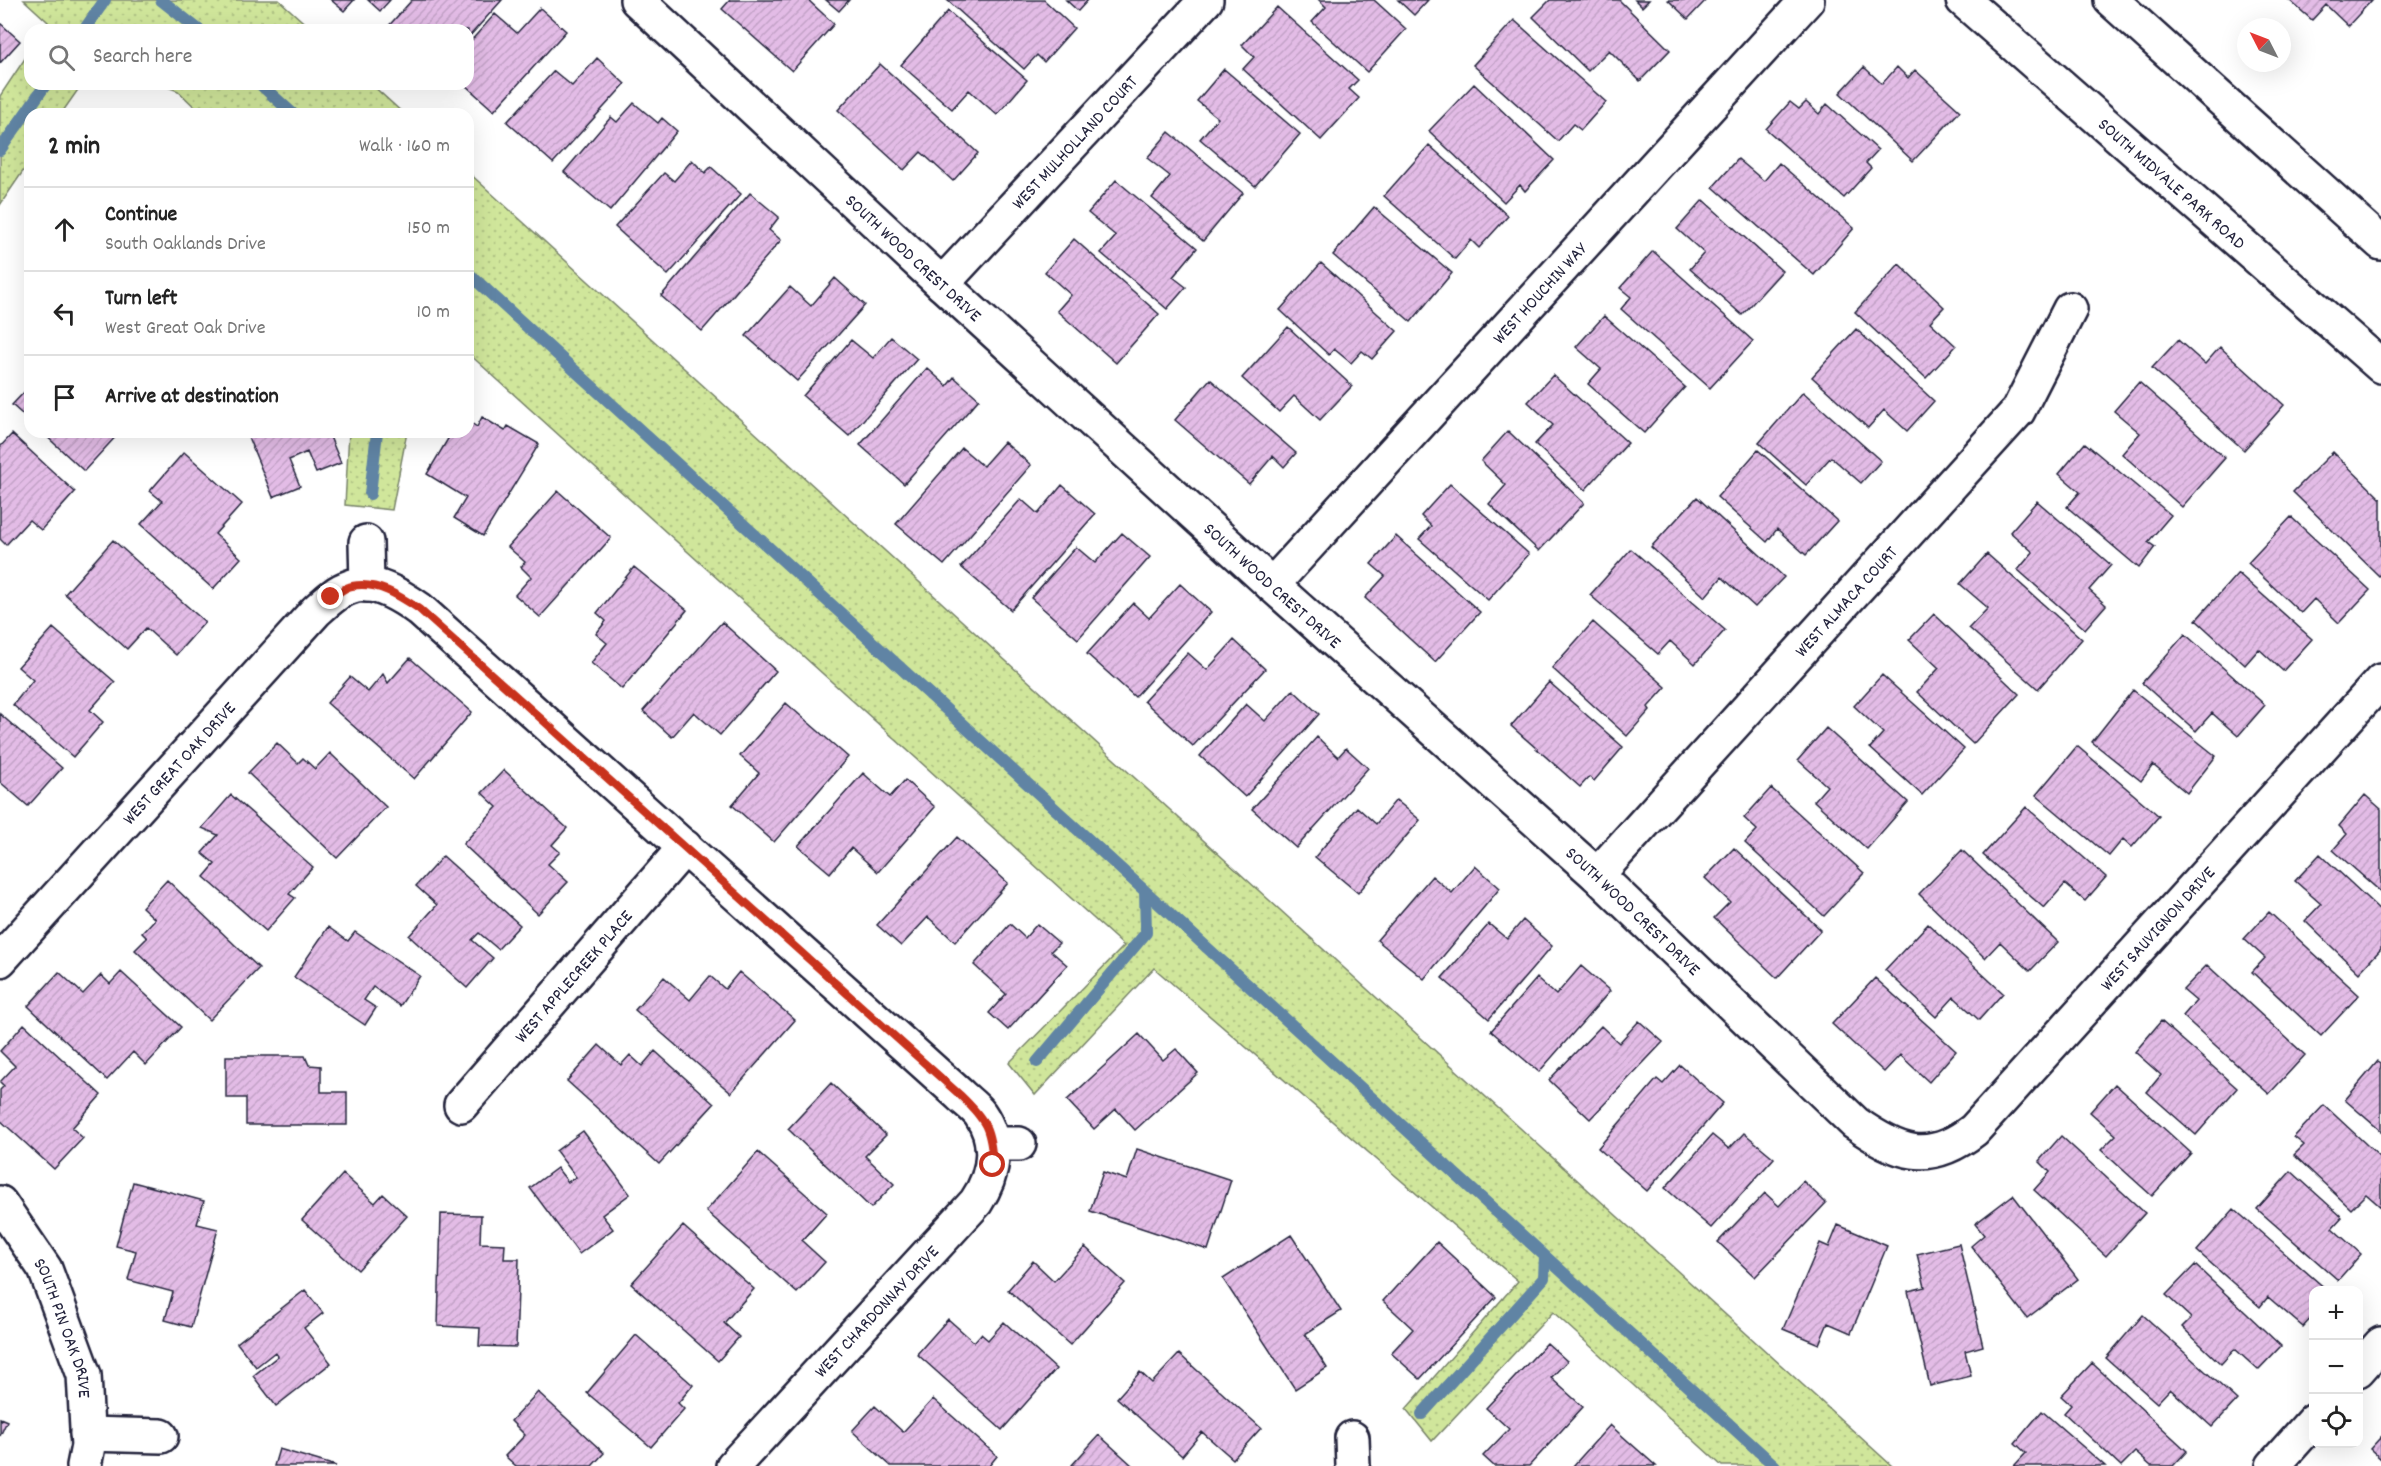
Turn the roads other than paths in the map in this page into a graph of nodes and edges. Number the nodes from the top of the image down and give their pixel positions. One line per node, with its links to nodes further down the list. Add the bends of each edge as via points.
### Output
1 (637, 0): 7 (street, SOUTH WOOD CREST DRIVE)
2 (1206, 0): 7 (street, WEST MULHOLLAND COURT)
3 (1807, 0): 12 (street, WEST HOUCHIN WAY)
4 (1963, 0): 9 (street, SOUTH MIDVALE PARK ROAD)
5 (2111, 0): 6 (street)
6 (2381, 243)
7 (942, 284): 12 (street, SOUTH WOOD CREST DRIVE)
8 (2070, 309): 15 (street, WEST ALMACA COURT, via 2018,411)
9 (2381, 366)
10 (366, 542): 11 (street)
11 (367, 585): 14 (street, via 401,596 419,609); 16 (street, WEST GREAT OAK DRIVE, via 351,586 316,611)
12 (1272, 585): 15 (street, SOUTH WOOD CREST DRIVE)
13 (2381, 681): 18 (street, WEST SAUVIGNON DRIVE, via 1974,1130 1943,1149)
14 (685, 847): 17 (street, WEST APPLECREEK PLACE); 26 (street, WEST CHARDONNAY DRIVE, via 973,1107 988,1130 1005,1144 976,1202)
15 (1598, 874): 18 (street, SOUTH WOOD CREST DRIVE, via 1855,1123 1883,1142)
16 (0, 960)
17 (461, 1105)
18 (1918, 1152)
19 (0, 1203): 23 (street, SOUTH PIN OAK DRIVE, via 45,1269 84,1375)
20 (2381, 1344): 21 (street)
21 (2363, 1364)
22 (2309, 1425): 27 (street)
23 (87, 1434): 24 (street); 25 (street, SOUTH PIN OAK DRIVE)
24 (161, 1436)
25 (84, 1466)
26 (734, 1466)
27 (2273, 1466)

